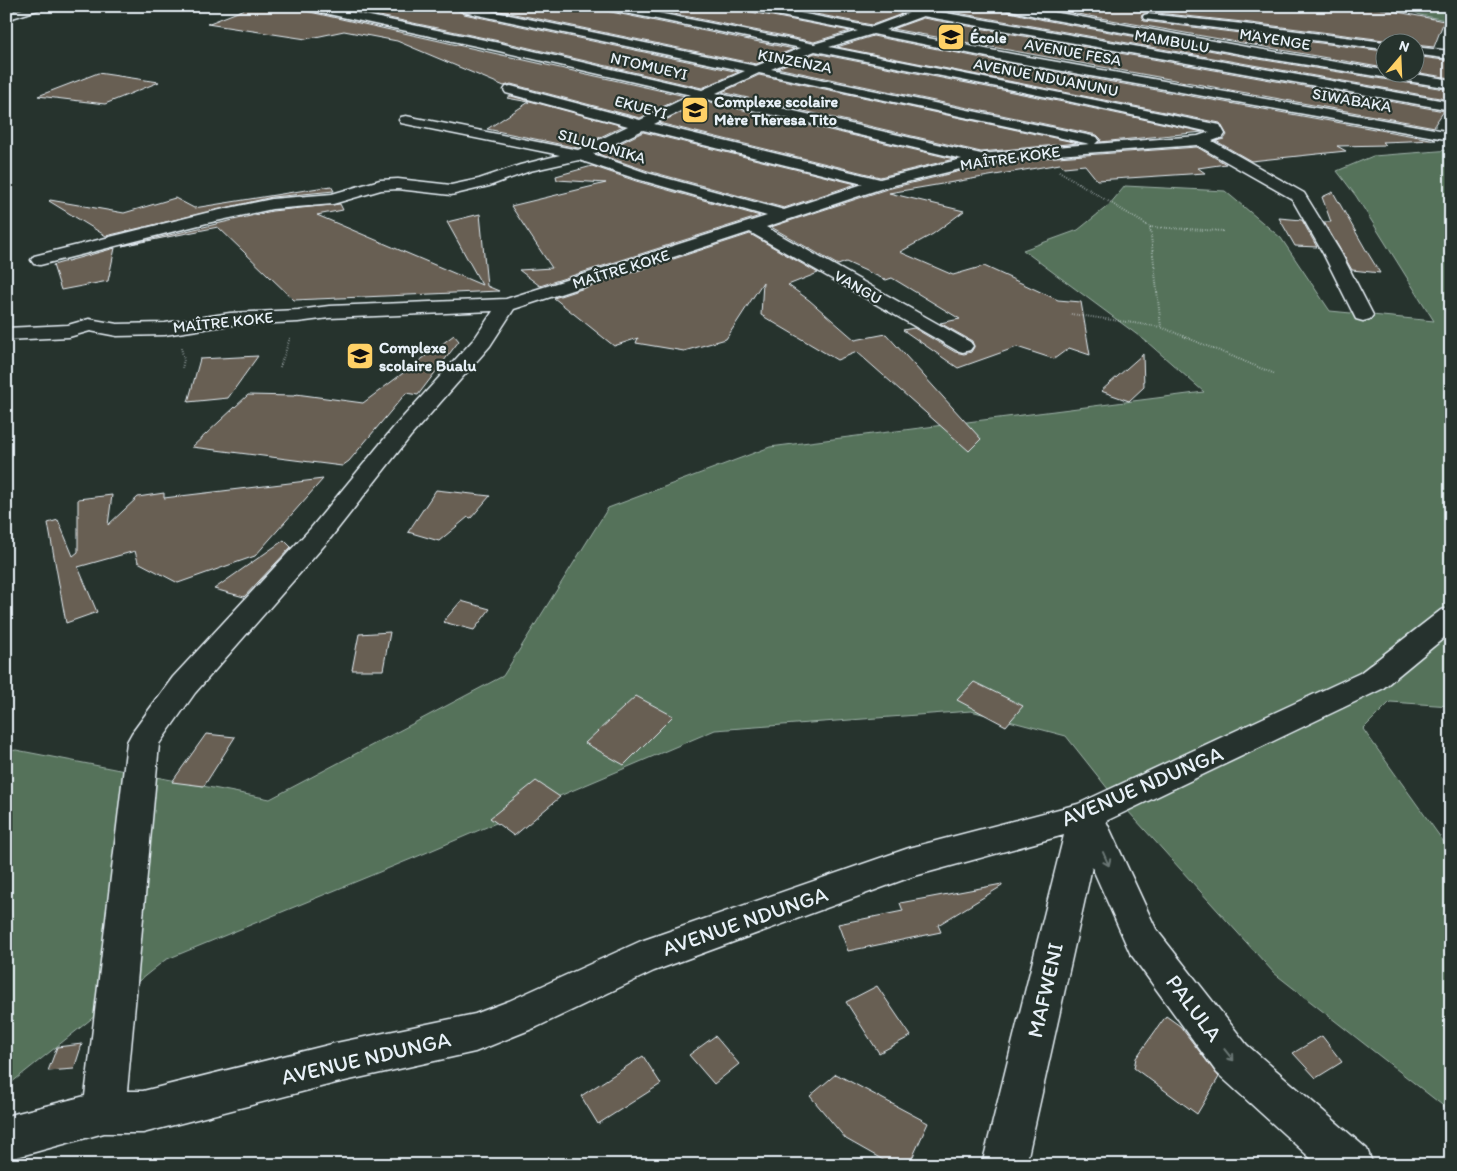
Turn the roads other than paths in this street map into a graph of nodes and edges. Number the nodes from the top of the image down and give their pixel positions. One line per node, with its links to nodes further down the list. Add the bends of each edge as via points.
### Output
1 (45, 6): 12 (street)
2 (606, 6): 15 (street, AVENUE NDUANUNU)
3 (746, 6): 13 (street, AVENUE FESA)
4 (887, 6): 10 (street, MAMBULU)
5 (946, 6): 9 (street)
6 (1005, 6): 19 (street, MAYENGE, via 1242,50)
7 (310, 7): 22 (street, NTOMUEYI)
8 (464, 9): 18 (street, KINZENZA)
9 (962, 10)
10 (920, 12): 13 (street); 20 (street, MAMBULU)
11 (1139, 13): 14 (street)
12 (6, 18)
13 (872, 31): 15 (street); 20 (street, AVENUE FESA, via 1012,58)
14 (1374, 45)
15 (812, 48): 18 (street); 24 (street, AVENUE NDUANUNU, via 1070,97)
16 (1424, 52): 17 (street)
17 (1451, 56)
18 (756, 70): 22 (street); 29 (street, KINZENZA)
19 (1451, 84)
20 (1259, 87): 23 (street, MAMBULU); 24 (street); 27 (street, SIWABAKA)
21 (511, 90): 26 (street, EKUEYI)
22 (702, 95): 26 (street); 31 (street, NTOMUEYI)
23 (1451, 106)
24 (1226, 118): 28 (street, via 1218,134)
25 (406, 120): 30 (street, SILULONIKA)
26 (641, 125): 30 (street); 32 (street, EKUEYI)
27 (1451, 136)
28 (1200, 140): 29 (street, MAÎTRE KOKE); 37 (street, via 1298,196)
29 (1120, 146): 31 (street, MAÎTRE KOKE)
30 (580, 155): 33 (street, SILULONIKA, via 642,176); 35 (street, via 525,168 457,190 387,184 333,199 272,204 206,218)
31 (981, 159): 32 (street, MAÎTRE KOKE)
32 (880, 184): 33 (street, MAÎTRE KOKE)
33 (786, 216): 34 (street, MAÎTRE KOKE)
34 (753, 227): 36 (street, MAÎTRE KOKE); 39 (street, VANGU)
35 (40, 260)
36 (507, 304): 38 (street, MAÎTRE KOKE, via 329,312 230,319 165,328 118,330 89,326 69,331); 42 (street, via 483,342 402,432 320,534 184,685 143,742)
37 (1364, 315)
38 (6, 334)
39 (963, 346)
40 (1451, 616): 41 (street, AVENUE NDUNGA, via 1371,681)
41 (1086, 815): 42 (street, AVENUE NDUNGA, via 909,863 641,958 475,1033 336,1063 143,1112); 44 (street, PALULA, one-way to 44, via 1143,941 1232,1059); 45 (street, MAFWENI)
42 (104, 1112): 43 (street, AVENUE NDUNGA)
43 (6, 1138)
44 (1339, 1160)
45 (1004, 1165)

